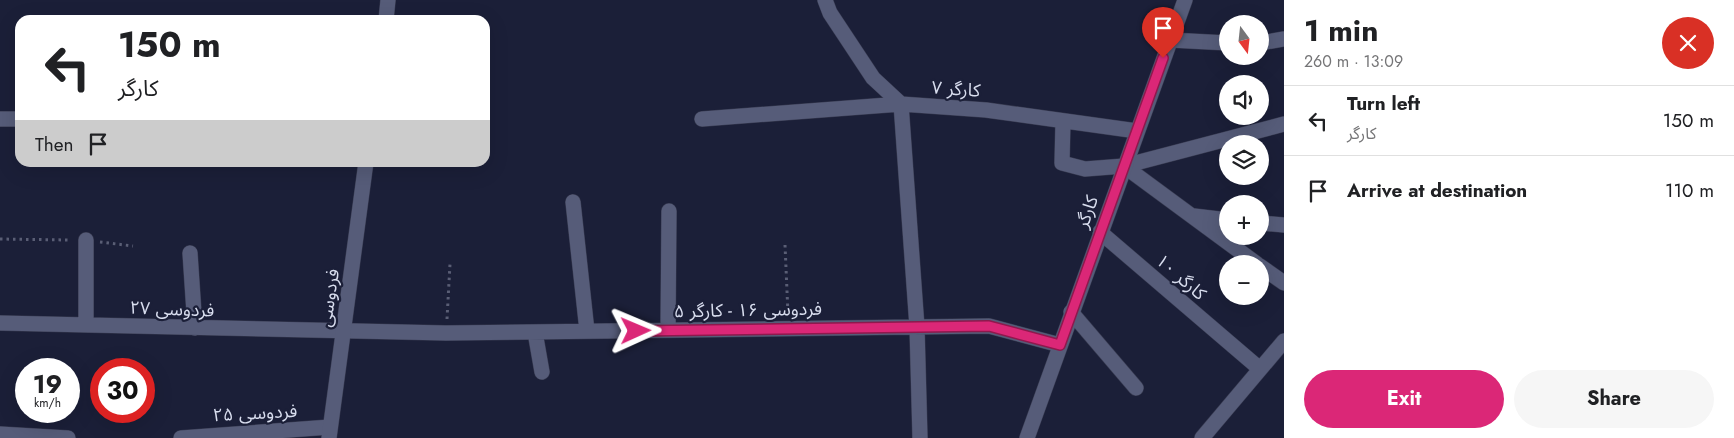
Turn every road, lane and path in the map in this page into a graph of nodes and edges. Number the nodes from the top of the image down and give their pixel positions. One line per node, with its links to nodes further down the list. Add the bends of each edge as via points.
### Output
1 (388, 0): 4 (street)
2 (825, 0): 9 (street, via 872,78)
3 (1185, 0): 6 (street, کارگر)
4 (386, 15)
5 (1284, 39): 7 (street)
6 (1170, 40): 8 (street); 15 (street, کارگر)
7 (1269, 42)
8 (1219, 43)
9 (901, 104): 12 (street, کارگر ۷); 13 (street, کارگر ۷); 37 (street)
10 (0, 119): 11 (street)
11 (15, 119)
12 (702, 119)
13 (1063, 120): 15 (street, کارگر ۷); 16 (street, via 1062,163 1086,169)
14 (1284, 124): 16 (street)
15 (1137, 130): 16 (street, کارگر)
16 (1124, 166): 20 (street); 24 (street, کارگر)
17 (365, 167): 42 (street, فردوسی)
18 (573, 202): 41 (street)
19 (669, 210): 40 (street)
20 (1193, 216): 21 (street); 30 (street)
21 (1219, 219)
22 (1269, 223): 23 (street)
23 (1284, 224)
24 (1100, 232): 34 (street, کارگر); 47 (street, کارگر ۱۰)
25 (0, 239): 26 (path)
26 (86, 240): 28 (path); 36 (street)
27 (785, 245): 39 (path)
28 (133, 246)
29 (190, 253): 38 (street)
30 (1246, 255)
31 (450, 264): 44 (path)
32 (1269, 272): 33 (street)
33 (1284, 283)
34 (1072, 312): 46 (street, کارگر); 49 (street)
35 (0, 323): 36 (street, فردوسی ۲۷)
36 (86, 325): 38 (street, فردوسی ۲۷)
37 (917, 327): 39 (street, فردوسی ۱۶ - کارگر ۵); 46 (street, فردوسی ۱۶ - کارگر ۵, via 989,326); 55 (street)
38 (195, 328): 42 (street, فردوسی ۲۷)
39 (788, 328): 40 (street, فردوسی ۱۶ - کارگر ۵)
40 (668, 330): 41 (street, فردوسی ۱۶ - کارگر ۵)
41 (587, 331): 43 (street, فردوسی ۱۶ - کارگر ۵)
42 (343, 332): 44 (street, فردوسی ۱۶ - کارگر ۵); 50 (street, فردوسی)
43 (535, 332): 44 (street, فردوسی ۱۶ - کارگر ۵); 48 (street)
44 (446, 333)
45 (1284, 341): 47 (street)
46 (1060, 345): 52 (street, کارگر)
47 (1260, 369): 56 (street)
48 (542, 372)
49 (1136, 388)
50 (330, 433): 54 (street, فردوسی ۲۵)
51 (0, 434): 53 (street)
52 (1030, 436)
53 (68, 438)
54 (181, 438)
55 (920, 438)
56 (1202, 438)

